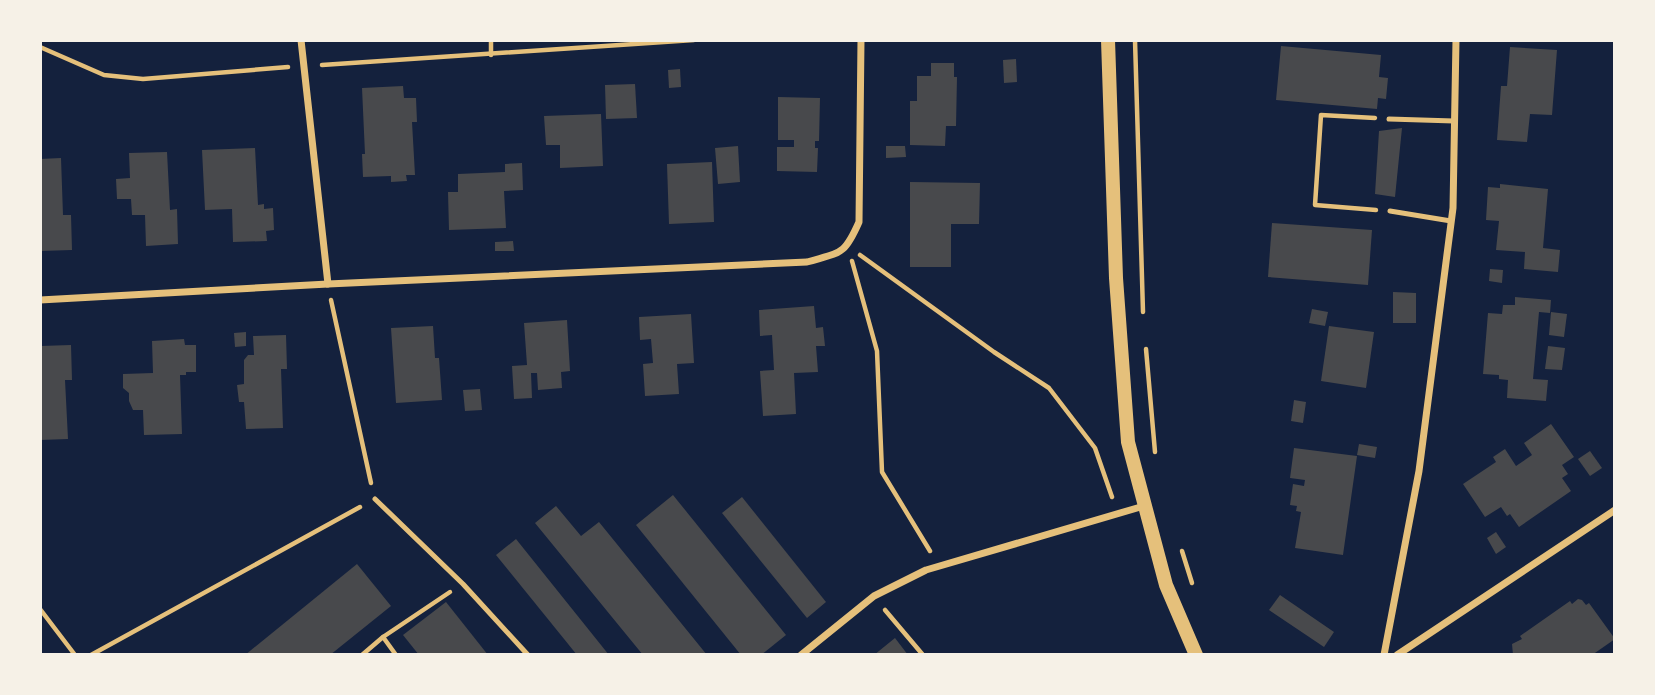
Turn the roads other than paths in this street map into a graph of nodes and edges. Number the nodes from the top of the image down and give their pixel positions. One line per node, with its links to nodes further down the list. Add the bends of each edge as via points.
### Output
1 (301, 40): 9 (street)
2 (861, 40): 9 (street, via 859,222 848,246 836,254 807,262)
3 (1108, 40): 12 (main road, via 1116,278 1128,442)
4 (1456, 40): 6 (street)
5 (1389, 119): 6 (lane)
6 (1454, 121): 8 (street)
7 (1390, 211): 8 (lane)
8 (1451, 221): 17 (street, via 1419,471)
9 (328, 284): 10 (street)
10 (40, 300)
11 (375, 499): 14 (lane)
12 (1144, 506): 15 (street, via 926,570 874,596); 16 (main road, via 1166,585)
13 (1615, 510): 18 (street)
14 (528, 655)
15 (802, 655)
16 (1196, 655)
17 (1384, 655)
18 (1397, 655)

